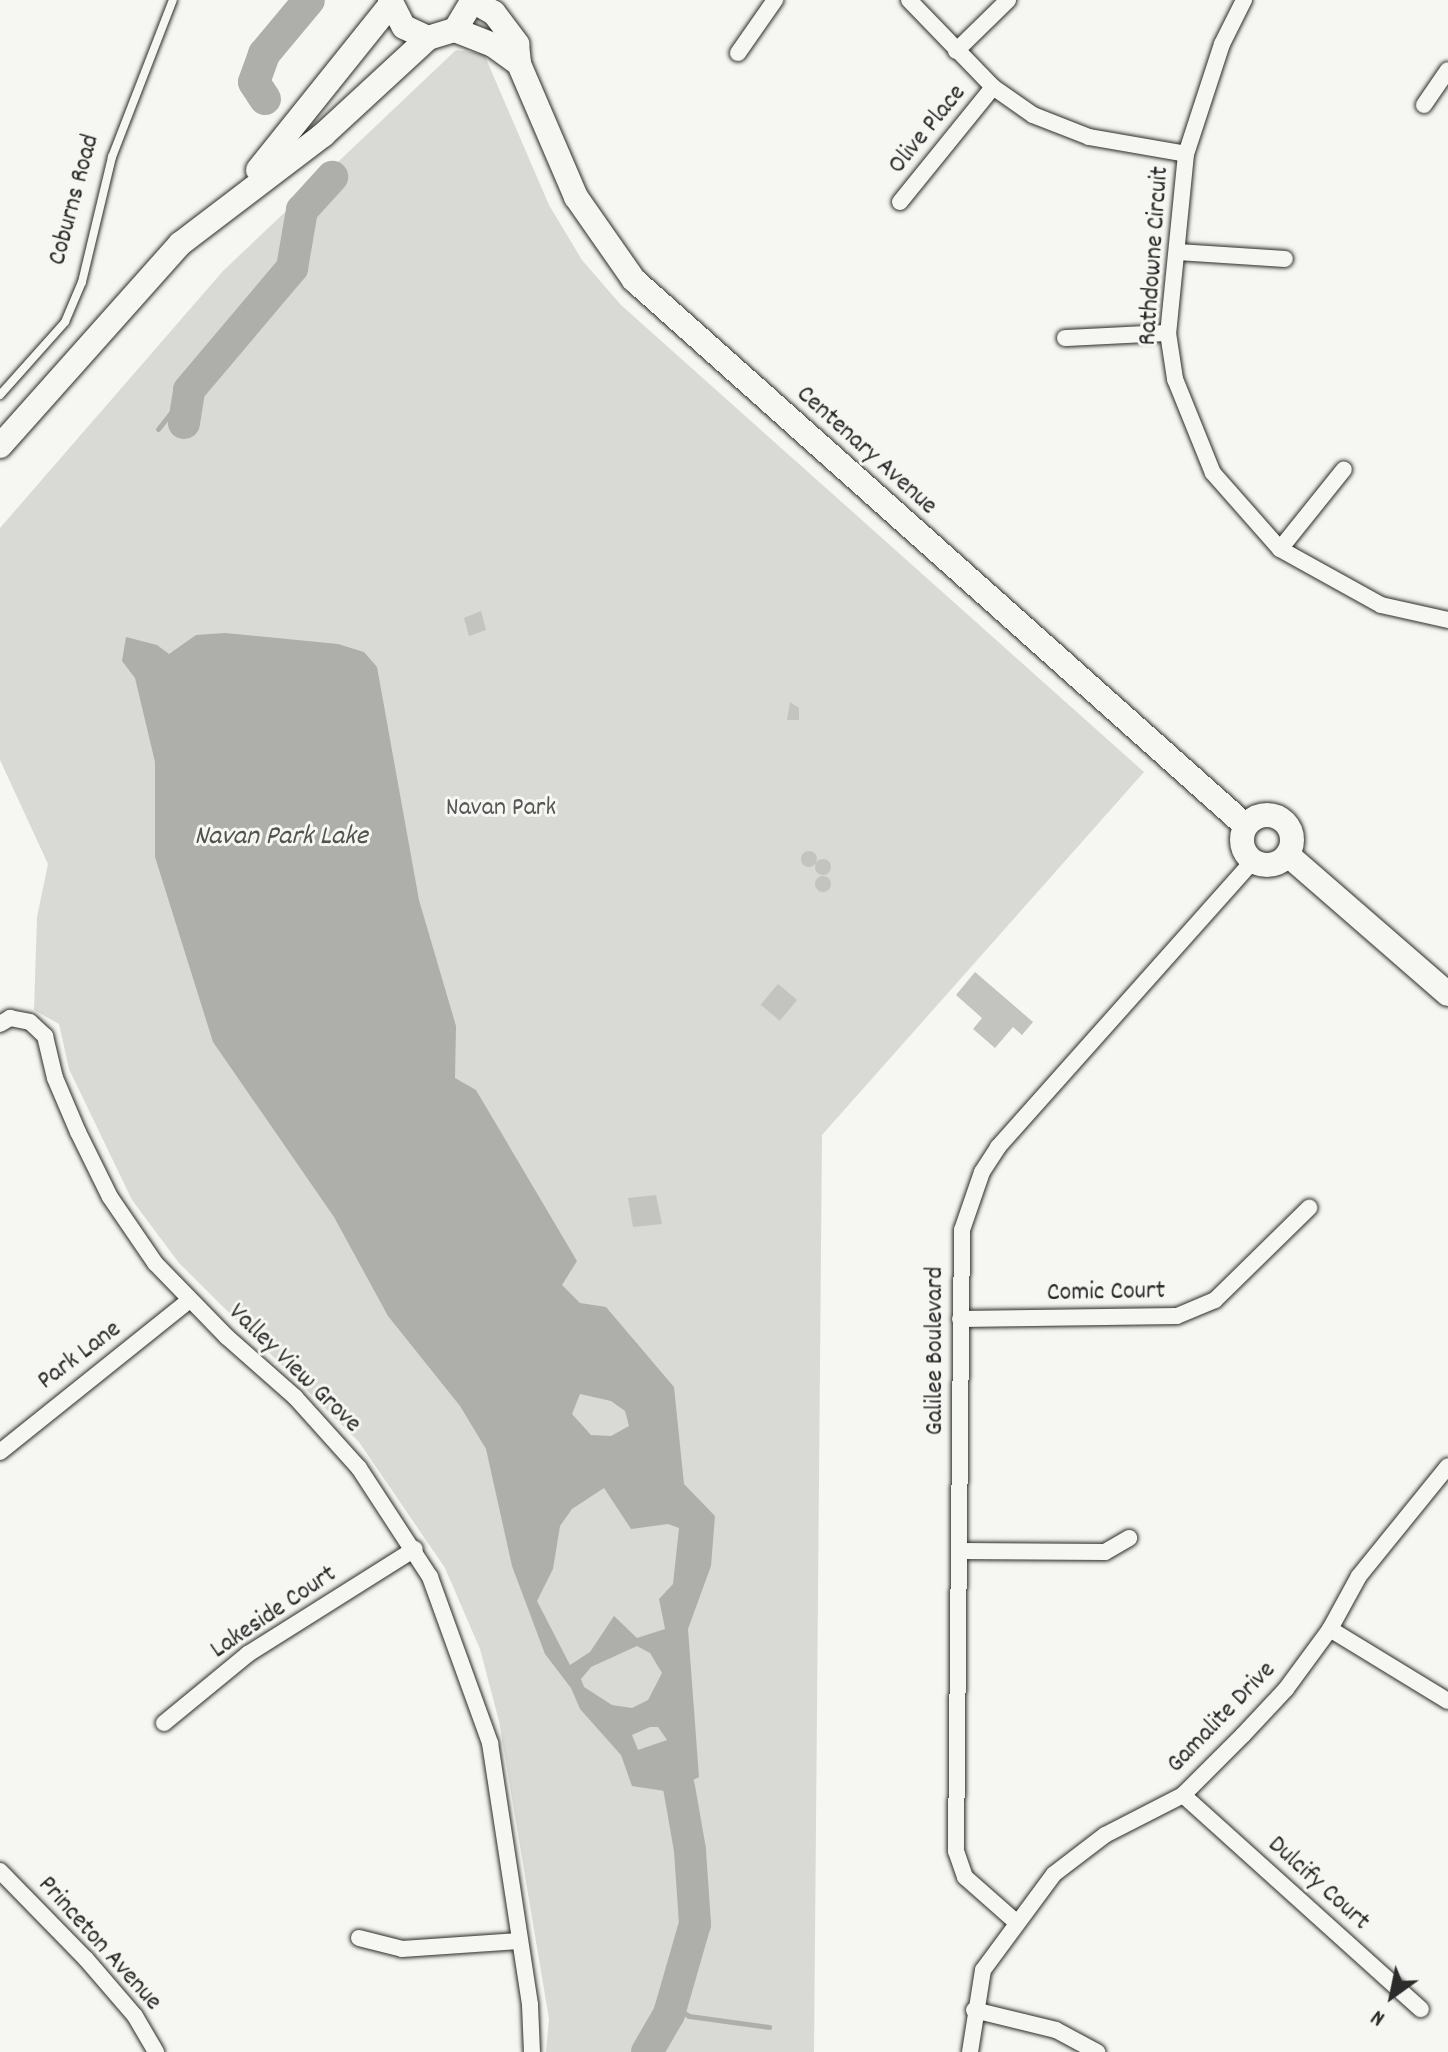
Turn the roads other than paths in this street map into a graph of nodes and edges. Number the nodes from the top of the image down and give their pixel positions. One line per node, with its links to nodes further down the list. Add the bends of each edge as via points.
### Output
1 (173, 0): 23 (lane, Coburns Road, via 112,157 82,282 65,322)
2 (775, 0): 11 (street)
3 (909, 0): 10 (street)
4 (1008, 0): 10 (street)
5 (1244, 0): 16 (street, Rathdowne Circuit, via 1222,44)
6 (473, 1): 8 (street); 12 (street, Centenary Avenue, via 505,26 517,44)
7 (390, 2): 9 (street, via 404,27); 17 (street)
8 (455, 30): 9 (street); 12 (street, via 493,45)
9 (428, 38): 17 (street, via 323,135)
10 (956, 51): 14 (street)
11 (738, 53)
12 (519, 64): 28 (street, Centenary Avenue, via 576,197 634,280)
13 (1448, 70): 15 (street)
14 (993, 87): 16 (street, via 1033,115 1089,137); 18 (street, Olive Place)
15 (1424, 105)
16 (1186, 154): 19 (street, Rathdowne Circuit)
17 (233, 200): 24 (street, via 180,244)
18 (900, 202)
19 (1178, 252): 20 (street); 21 (street, Rathdowne Circuit)
20 (1285, 259)
21 (1168, 333): 22 (street); 26 (street, Rathdowne Circuit, via 1175,379 1213,473)
22 (1065, 338)
23 (0, 395)
24 (0, 446)
25 (1344, 469): 26 (street)
26 (1280, 549): 27 (street, Rathdowne Circuit, via 1381,605)
27 (1448, 620)
28 (1246, 826): 29 (street, via 1258,816 1282,819 1293,840); 30 (street, via 1243,848)
29 (1288, 855): 30 (street, via 1267,865); 31 (street)
30 (1253, 861): 35 (street, Galilee Boulevard, via 998,1147 982,1172 962,1230)
31 (1448, 994)
32 (0, 1024): 34 (street, Valley View Grove, via 10,1018 30,1022 45,1036 55,1078 110,1197 155,1263)
33 (1309, 1208): 35 (street, Comic Court, via 1215,1300 1177,1316)
34 (190, 1300): 36 (street, Park Lane); 39 (street, Valley View Grove, via 295,1397 359,1468)
35 (960, 1319): 40 (street, Galilee Boulevard)
36 (0, 1452)
37 (1448, 1466): 41 (street, Gamalite Drive, via 1359,1576)
38 (1129, 1538): 40 (street, via 1105,1552)
39 (415, 1549): 43 (street, Lakeside Court, via 248,1654); 48 (street, Valley View Grove, via 462,1654 490,1743)
40 (960, 1551): 46 (street, Galilee Boulevard, via 956,1851 965,1877)
41 (1330, 1629): 42 (street); 44 (street, Gamalite Drive, via 1286,1689)
42 (1448, 1701)
43 (164, 1723)
44 (1183, 1795): 46 (street, Gamalite Drive, via 1105,1835 1054,1874); 49 (street, Dulcify Court)
45 (0, 1871): 51 (street, Princeton Avenue, via 86,1959 135,2016)
46 (1016, 1922): 50 (street, Gamalite Drive, via 983,1970)
47 (359, 1938): 48 (street, via 402,1949)
48 (519, 1941): 52 (street, Valley View Grove)
49 (1421, 2009)
50 (974, 2010): 53 (street, Gamalite Drive); 54 (street, via 1056,2030)
51 (156, 2052)
52 (532, 2052)
53 (970, 2052)
54 (1097, 2052)

